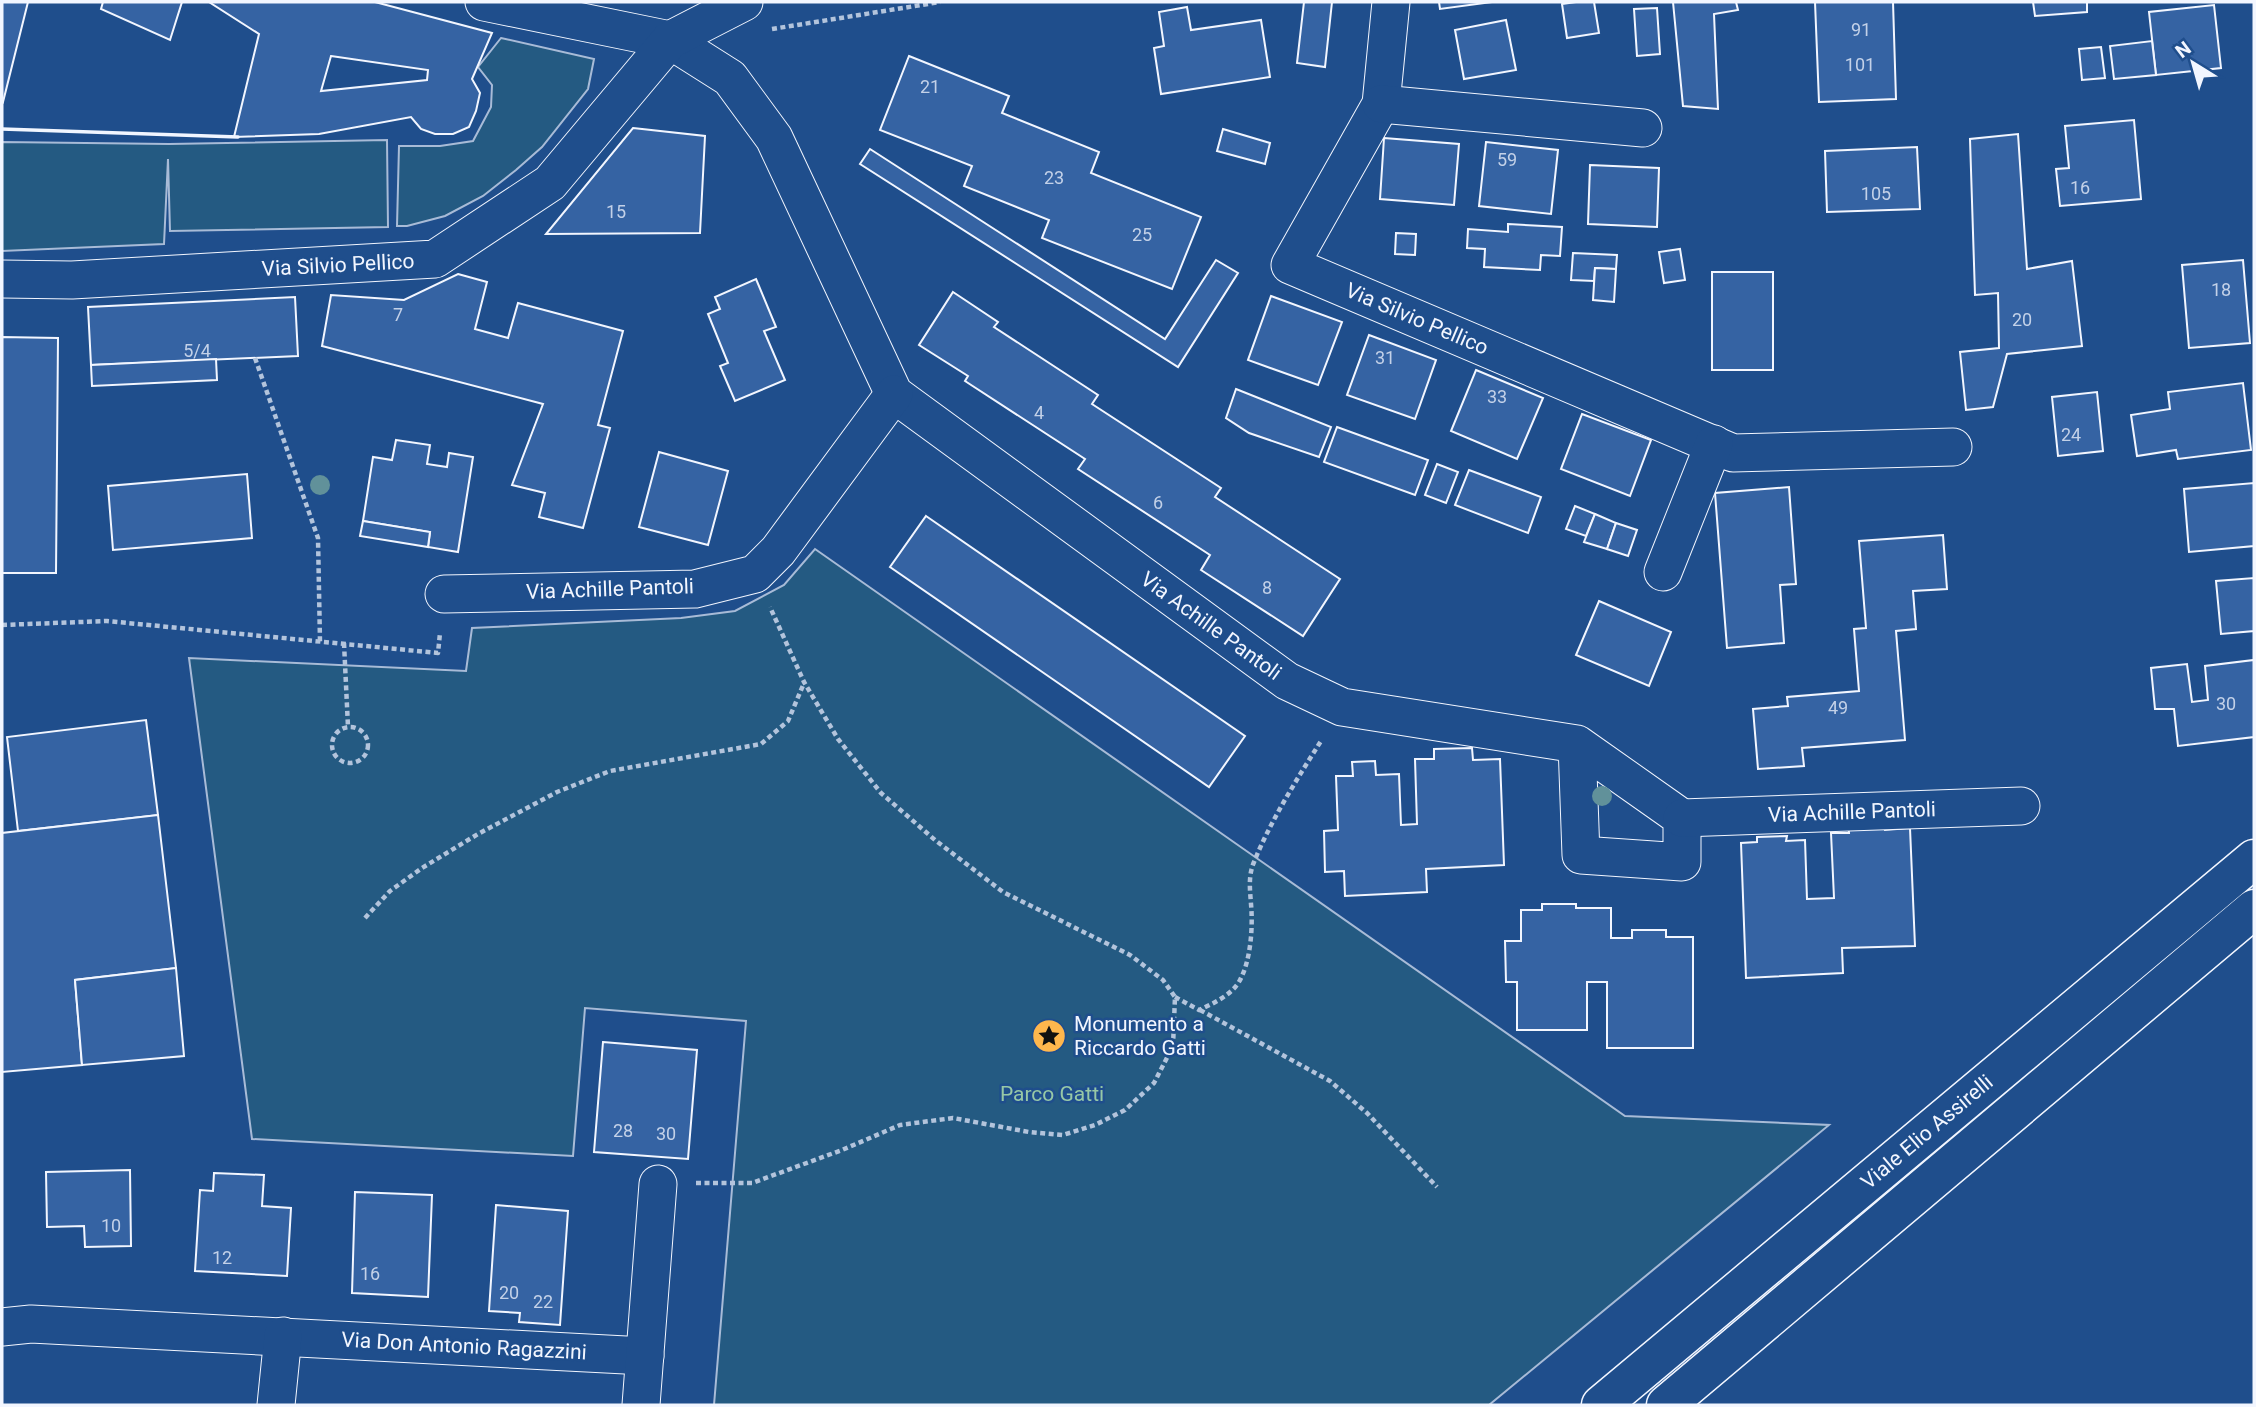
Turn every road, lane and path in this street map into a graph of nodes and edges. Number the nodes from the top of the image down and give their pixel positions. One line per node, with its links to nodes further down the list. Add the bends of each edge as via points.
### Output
1 (484, 2): 5 (street)
2 (940, 2): 4 (path)
3 (1391, 2): 6 (street, Via Silvio Pellico)
4 (755, 16): 5 (street, Via Silvio Pellico)
5 (670, 40): 8 (street, Via Silvio Pellico, via 550,183 435,259 72,280); 10 (street, Via Achille Pantoli, via 730,78 774,138)
6 (1381, 104): 7 (street); 11 (street, Via Silvio Pellico, via 1290,265)
7 (1643, 128)
8 (2, 279)
9 (255, 358): 17 (path, via 317,538)
10 (894, 394): 14 (street, via 778,551); 20 (street, Via Achille Pantoli, via 1287,681)
11 (1714, 444): 12 (street, Via Silvio Pellico, via 1733,453); 13 (street)
12 (1953, 447)
13 (1664, 572)
14 (755, 574): 15 (street, Via Achille Pantoli, via 695,589); 19 (path)
15 (444, 594): 18 (path, via 438,653)
16 (2, 625): 17 (path, via 107,621)
17 (320, 642): 18 (path)
18 (344, 643): 21 (path)
19 (804, 682): 27 (path, via 788,721 761,744 610,771 557,792 422,868 390,891); 28 (path, via 838,739 881,793 935,840 1003,892 1130,954 1163,980)
20 (1342, 707): 22 (street, Via Achille Pantoli); 29 (path, via 1297,779 1253,864 1249,948 1241,980 1221,1000)
21 (348, 727): 21 (path, via 337,733 332,744 341,760 352,763 366,754 368,743 359,730)
22 (1577, 744): 24 (street, Via Achille Pantoli); 24 (street, via 1581,855 1682,862)
23 (2021, 806): 24 (street, Via Achille Pantoli)
24 (1682, 818)
25 (2254, 859): 37 (main road, Viale Elio Assirelli)
26 (2254, 909): 38 (main road, Viale Elio Assirelli)
27 (365, 918)
28 (1175, 997): 29 (path); 30 (path, via 1173,1046 1154,1083 1125,1110 1095,1125 1063,1135 953,1118 900,1125 752,1182)
29 (1199, 1010): 31 (path, via 1330,1082)
30 (658, 1184): 34 (street)
31 (1437, 1187)
32 (2, 1327): 33 (street, Via Don Antonio Ragazzini, via 31,1324)
33 (283, 1336): 34 (street, Via Don Antonio Ragazzini); 35 (street)
34 (645, 1356): 36 (street)
35 (275, 1405)
36 (641, 1405)
37 (1601, 1405)
38 (1666, 1405)

